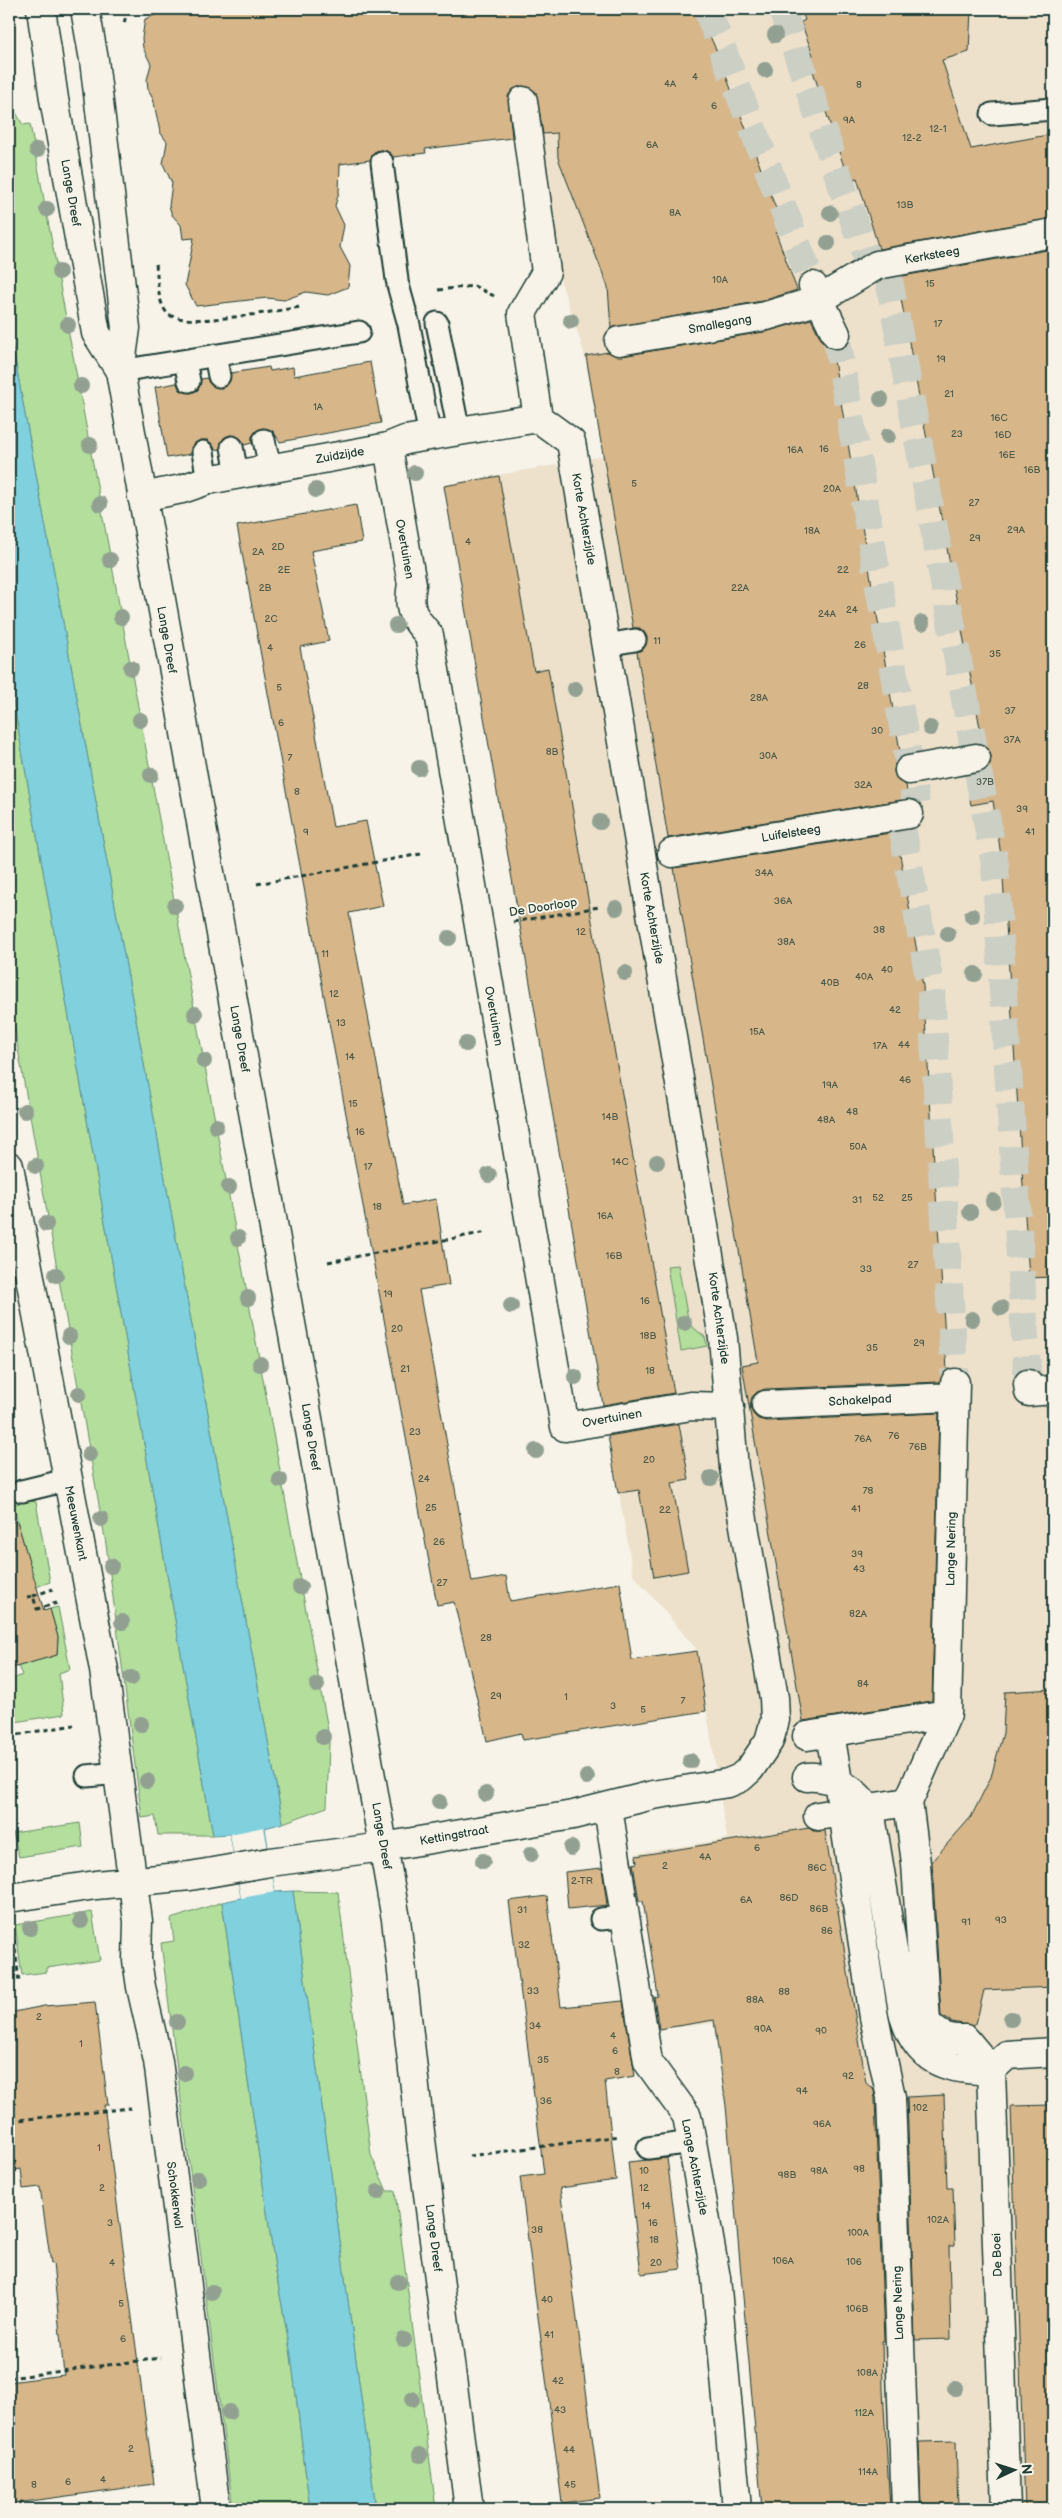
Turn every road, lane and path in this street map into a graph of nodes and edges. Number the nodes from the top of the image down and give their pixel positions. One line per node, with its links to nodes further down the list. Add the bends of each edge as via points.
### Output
1 (40, 9): 19 (street, Lange Dreef, via 96,333)
2 (85, 9): 19 (street, Lange Dreef, via 126,328)
3 (128, 9): 4 (path)
4 (124, 31)
5 (523, 101): 20 (street, via 546,272 522,313)
6 (1053, 109): 7 (lane)
7 (992, 114)
8 (382, 162): 11 (lane)
9 (1053, 233): 13 (street, Kerksteeg, via 877,265)
10 (155, 258): 14 (path, via 161,301 167,313 177,319 203,320)
11 (399, 287): 12 (path, via 474,286); 22 (lane)
12 (488, 292)
13 (816, 293): 17 (street); 18 (street, Smallegang, via 766,316)
14 (308, 306)
15 (437, 323): 21 (lane)
16 (359, 332): 19 (lane, via 187,371)
17 (836, 334)
18 (619, 341)
19 (120, 371): 30 (street, Lange Dreef)
20 (538, 418): 21 (street, Zuidzijde); 32 (street, Korte Achterzijde, via 570,442)
21 (459, 432): 22 (street, Zuidzijde)
22 (430, 437): 25 (street, Zuidzijde, via 405,440)
23 (264, 440): 27 (lane)
24 (232, 447): 28 (lane)
25 (388, 447): 27 (street, Zuidzijde); 46 (street, Overtuinen, via 412,584 409,598 412,616 429,635 565,1426 690,1406)
26 (203, 452): 29 (lane)
27 (270, 468): 28 (street, Zuidzijde)
28 (237, 474): 29 (street, Zuidzijde)
29 (208, 480): 30 (street, Zuidzijde)
30 (142, 497): 63 (street, Lange Dreef)
31 (635, 640): 32 (lane)
32 (606, 645): 46 (street, Korte Achterzijde, via 724,1338)
33 (976, 758): 34 (street)
34 (909, 770)
35 (909, 814): 36 (street, Luifelsteeg)
36 (672, 853)
37 (421, 854): 38 (path)
38 (257, 884)
39 (599, 907): 40 (path, De Doorloop)
40 (510, 922)
41 (9, 1166): 47 (street, Meeuwenkant)
42 (487, 1232): 43 (path)
43 (328, 1262)
44 (955, 1390): 45 (street, Schakelpad); 53 (street, Lange Nering)
45 (766, 1405)
46 (730, 1407): 56 (street, Korte Achterzijde, via 734,1468 774,1698 774,1728)
47 (67, 1480): 48 (lane); 57 (street, Meeuwenkant, via 104,1670)
48 (22, 1491)
49 (53, 1589): 50 (path)
50 (32, 1596): 51 (path); 52 (path, via 37,1609)
51 (27, 1597)
52 (58, 1602)
53 (947, 1714): 59 (street, Lange Nering, via 818,1734); 60 (street, Lange Nering)
54 (74, 1725): 55 (path)
55 (9, 1736)
56 (761, 1755): 61 (street, Kettingstraat, via 740,1778 728,1783 653,1795)
57 (118, 1773): 58 (lane); 64 (street, Meeuwenkant)
58 (87, 1776)
59 (822, 1779): 62 (street, Lange Nering); 62 (street, Lange Nering, via 858,1796)
60 (908, 1802): 62 (street); 68 (street, Lange Nering, via 916,1862)
61 (608, 1808): 63 (street, Kettingstraat); 74 (street, Lange Achterzijde, via 648,2062 687,2116)
62 (839, 1813): 68 (street, Lange Nering, via 874,1823 902,2012 908,2032); 71 (street, Lange Nering)
63 (384, 1847): 64 (street, Kettingstraat); 81 (street, Lange Dreef, via 396,1919)
64 (133, 1882): 65 (street, Kettingstraat); 80 (street, Schokkerwal, via 140,1987 158,2061)
65 (9, 1898)
66 (12, 1925): 67 (path)
67 (19, 1982)
68 (921, 2032): 70 (street, Lange Nering, via 965,2039); 70 (street, Lange Nering, via 928,2056 939,2062 960,2069); 71 (street, Lange Nering)
69 (1053, 2052): 70 (street, via 1007,2055)
70 (991, 2070): 84 (street, De Boei)
71 (891, 2097): 83 (street, Lange Nering)
72 (126, 2108): 77 (path, via 10,2121 16,2174)
73 (630, 2134): 76 (path)
74 (692, 2142): 75 (lane); 82 (street, Lange Achterzijde, via 716,2278)
75 (648, 2148)
76 (469, 2156)
77 (9, 2175)
78 (157, 2359): 79 (path)
79 (9, 2378)
80 (216, 2509)
81 (469, 2509)
82 (736, 2509)
83 (906, 2509)
84 (1006, 2509)

